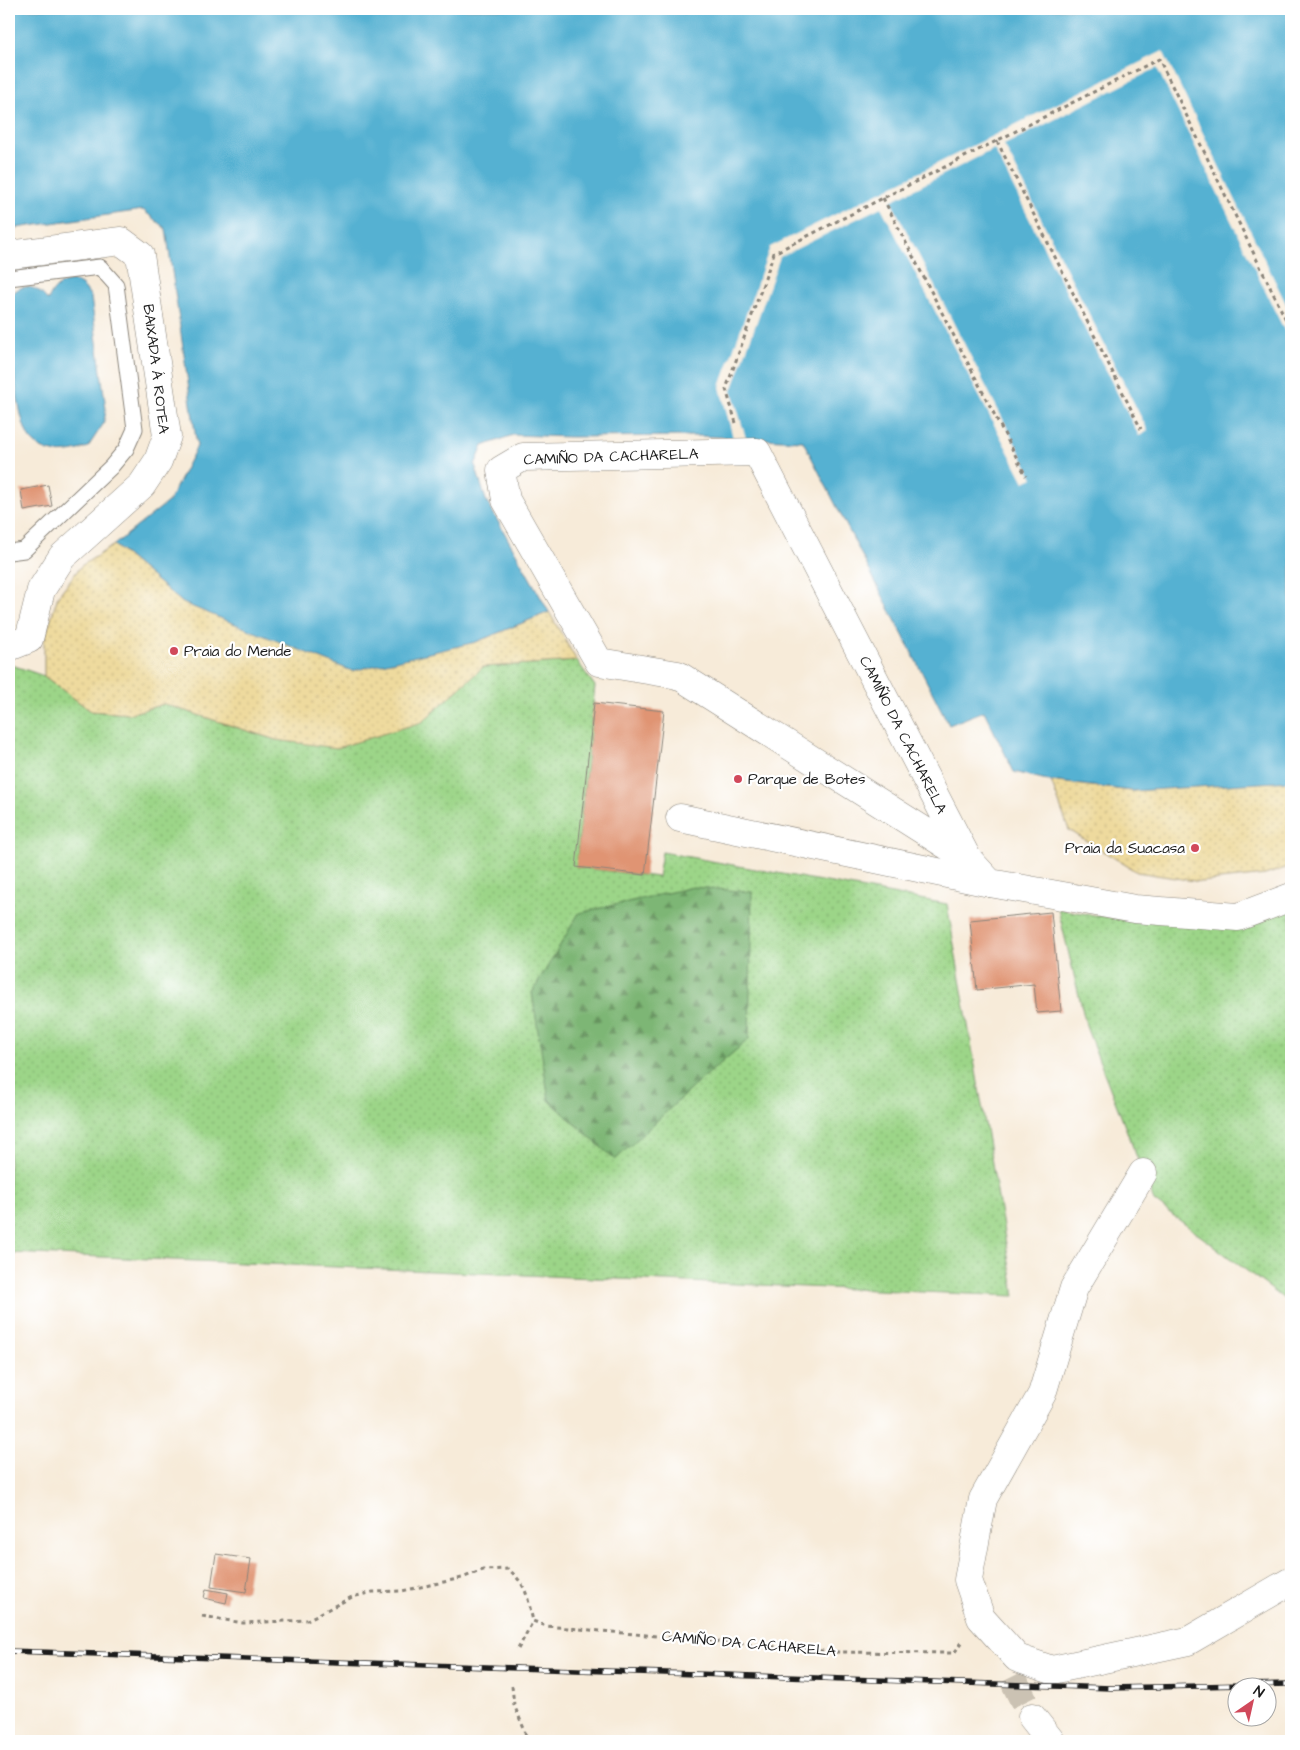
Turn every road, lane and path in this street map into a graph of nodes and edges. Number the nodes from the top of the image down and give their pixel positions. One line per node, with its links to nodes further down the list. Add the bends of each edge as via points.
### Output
1 (997, 141): 2 (path); 5 (path, via 1160,59); 6 (path)
2 (883, 198): 7 (path, via 774,253 726,390); 8 (path)
3 (9, 255): 10 (street, BAIXADA Á ROTEA, via 121,241 140,255 166,436 158,461 142,485 62,557 41,590 29,639)
4 (9, 278): 9 (lane, via 100,267 116,285 135,429 126,449 111,467 24,550)
5 (1291, 330)
6 (1141, 429)
7 (744, 452): 12 (street, CAMIÑO DA CACHARELA, via 757,452); 12 (street, CAMIÑO DA CACHARELA, via 523,457 501,470 506,500 599,662 678,675)
8 (1026, 476)
9 (9, 552)
10 (9, 647)
11 (680, 818): 13 (street)
12 (967, 858): 13 (street, CAMIÑO DA CACHARELA)
13 (990, 883): 14 (street, via 1135,910 1238,917)
14 (1291, 897)
15 (1144, 1173): 18 (street, via 1074,1288 1042,1394 983,1499 968,1580)
16 (1291, 1581): 18 (street, via 1188,1641 1052,1670 1018,1658)
17 (202, 1616): 19 (path, via 243,1623 307,1620 352,1597 402,1591 483,1570 508,1569 520,1580 527,1594)
18 (981, 1618): 19 (path, CAMIÑO DA CACHARELA, via 954,1653 834,1652 546,1626); 21 (street)
19 (533, 1621): 20 (path)
20 (518, 1649)
21 (1012, 1677)
22 (512, 1686): 24 (path, via 514,1705 526,1731)
23 (1032, 1717): 25 (street)
24 (526, 1741)
25 (1051, 1741)

